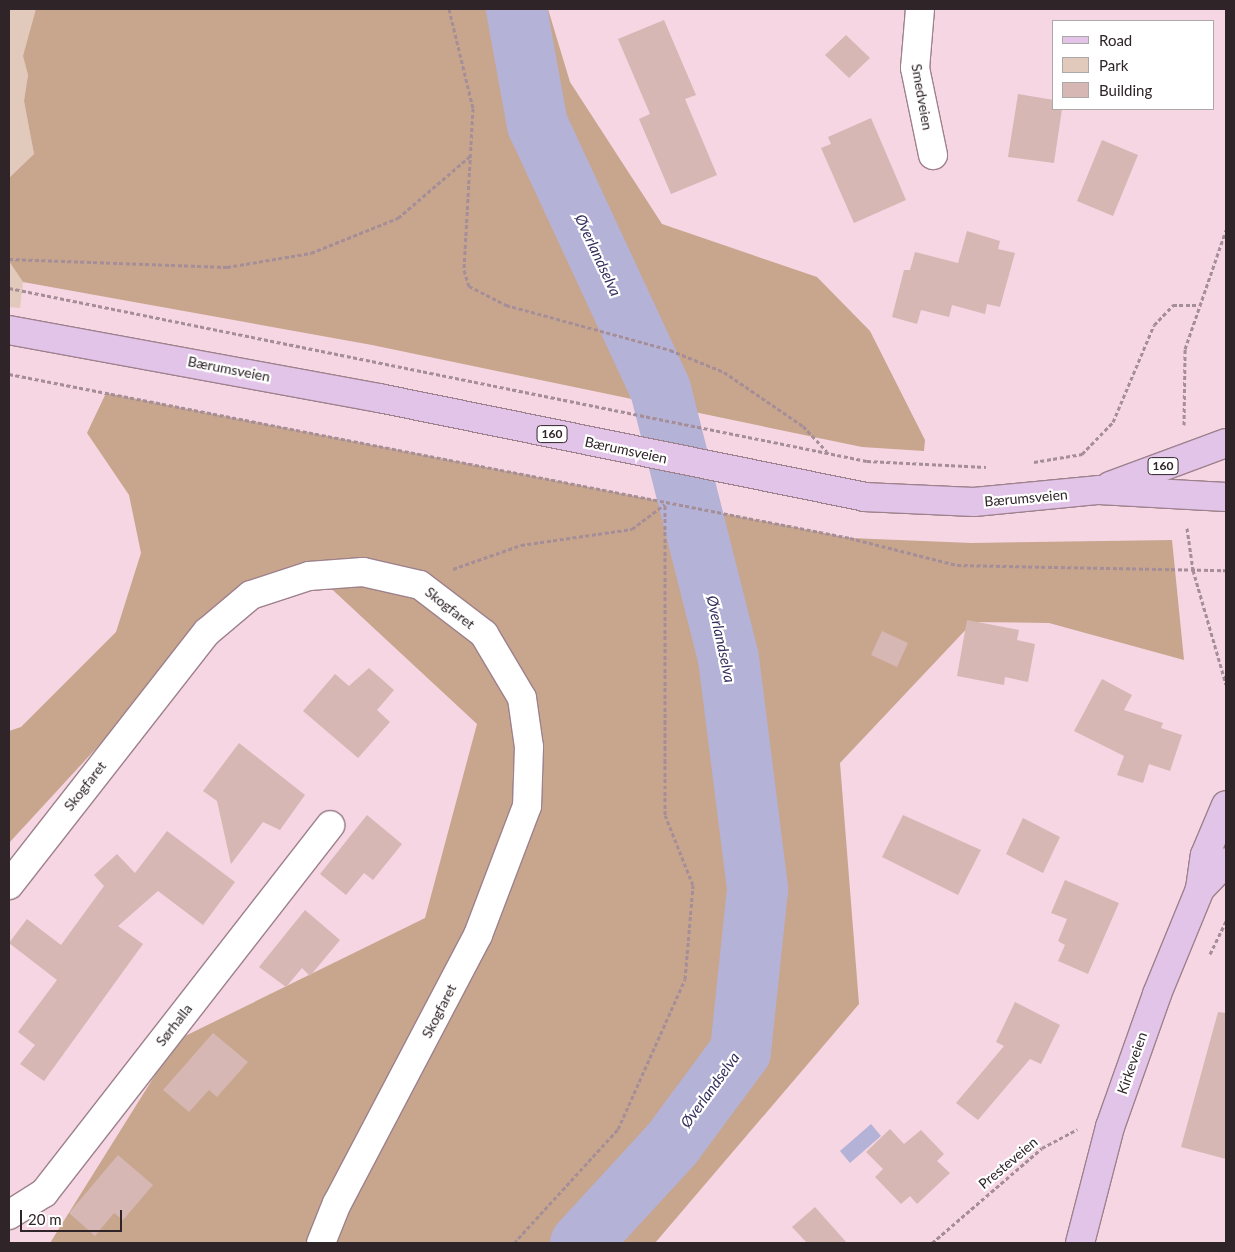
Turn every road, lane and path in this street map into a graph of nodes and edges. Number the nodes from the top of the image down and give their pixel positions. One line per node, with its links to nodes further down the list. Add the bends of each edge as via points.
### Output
1 (449, 9): 4 (path, via 473,108)
2 (920, 9): 3 (street, Smedveien, via 915,68)
3 (933, 155)
4 (470, 156): 6 (path, via 398,218 311,252 227,267); 13 (path, via 464,270 477,293 551,319 670,350 724,372 802,426)
5 (1226, 230): 8 (path)
6 (9, 259)
7 (9, 288): 13 (path)
8 (1196, 305): 11 (path, via 1184,349); 14 (path, via 1173,305 1154,325 1113,422 1082,454)
9 (9, 330): 16 (main road, Bærumsveien / 160, via 379,398 864,497 974,502)
10 (9, 374): 18 (path)
11 (1183, 434)
12 (1226, 443): 16 (main road, Bærumsveien / 160)
13 (827, 452): 15 (path, via 867,461)
14 (1028, 463)
15 (992, 467)
16 (1099, 490): 17 (main road, Bærumsveien / 160)
17 (1226, 497)
18 (665, 504): 20 (path, via 850,538 957,565); 22 (path, via 632,529 521,545 476,558); 32 (path, via 665,815 692,885 685,979 618,1129 520,1231)
19 (1187, 528): 20 (path)
20 (1193, 570): 21 (path); 23 (path)
21 (1226, 570)
22 (420, 585): 27 (street, Skogfaret, via 363,572 309,576 251,595 207,632); 31 (street, Skogfaret, via 484,634 508,669 522,698 529,747 527,806 478,935 337,1203)
23 (1226, 684)
24 (1226, 805): 28 (main road, Kirkeveien, via 1205,855)
25 (330, 824): 30 (street, Sørhalla, via 44,1193)
26 (1226, 862): 28 (main road, Kirkeveien)
27 (9, 886)
28 (1200, 889): 29 (main road, Kirkeveien, via 1157,994)
29 (1110, 1127): 33 (path, Presteveien, via 1066,1131); 34 (main road, Kirkeveien)
30 (9, 1214)
31 (321, 1243)
32 (514, 1243)
33 (932, 1243)
34 (1080, 1243)

